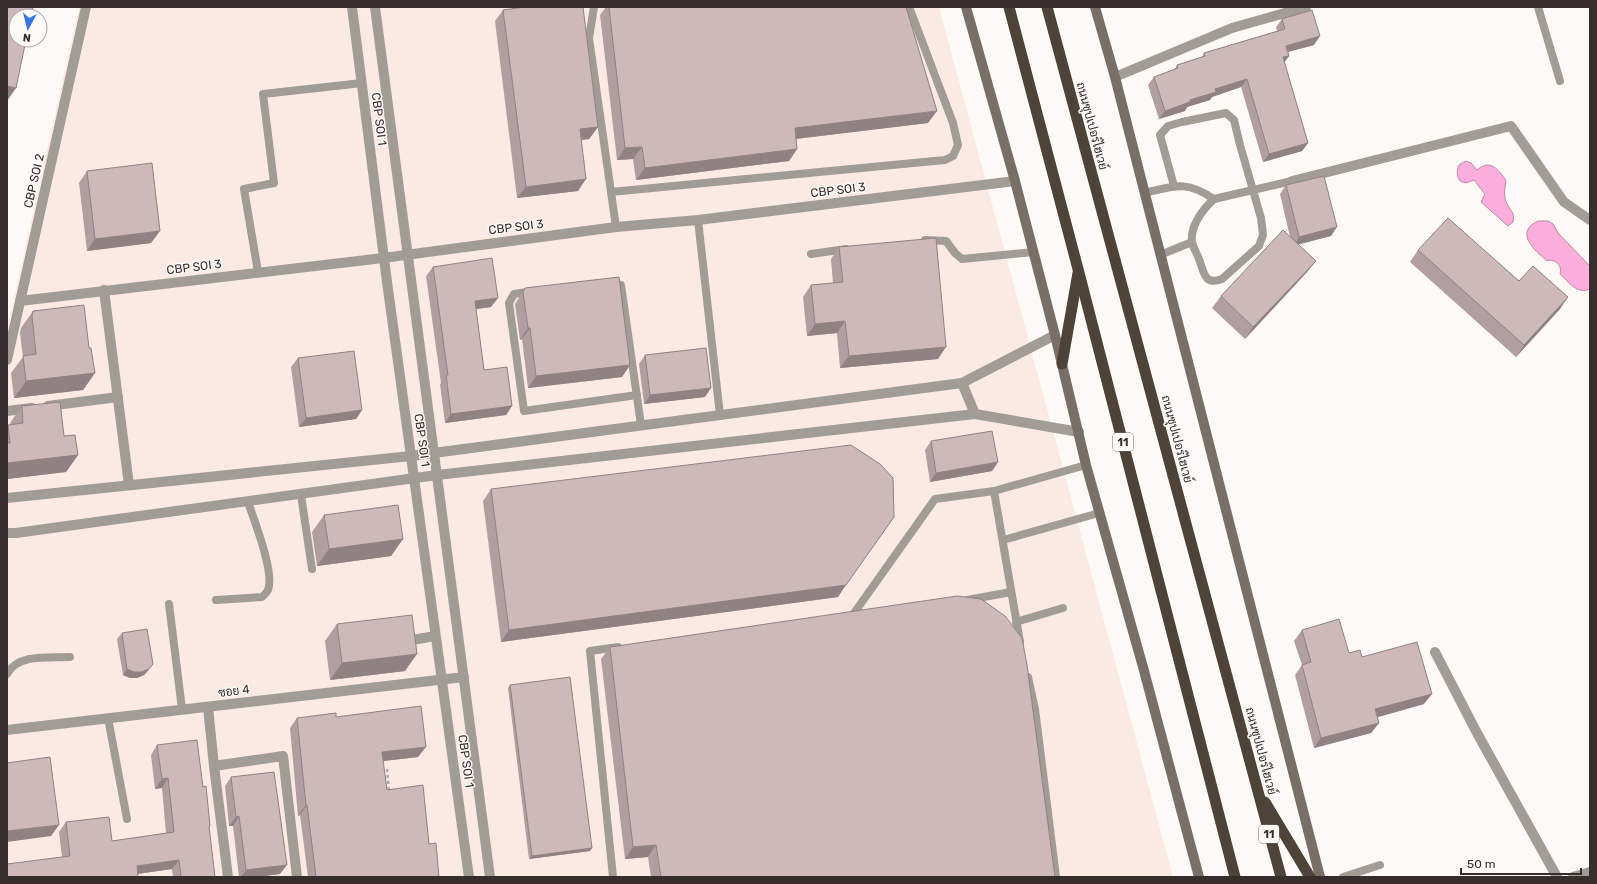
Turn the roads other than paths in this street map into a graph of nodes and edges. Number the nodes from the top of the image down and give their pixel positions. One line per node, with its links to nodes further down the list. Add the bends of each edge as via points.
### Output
1 (86, 7): 38 (street, CBP SOI 2)
2 (352, 7): 14 (street, CBP SOI 1)
3 (375, 7): 29 (street, CBP SOI 1)
4 (594, 7): 19 (lane, via 589,38)
5 (909, 7): 19 (lane, via 953,123 958,145 953,156 945,160)
6 (966, 7): 15 (main road)
7 (1008, 7): 33 (highway, 11)
8 (1047, 7): 86 (highway, ถนนซุปเปอร์ไฮเวย์ / 11)
9 (1095, 7): 12 (main road)
10 (1306, 7): 12 (street, via 1232,28)
11 (1538, 7): 13 (lane)
12 (1115, 77): 20 (main road)
13 (1560, 81)
14 (362, 83): 32 (street, CBP SOI 1); 34 (lane, via 264,94 274,183 244,189)
15 (1015, 181): 22 (street, CBP SOI 3); 28 (main road)
16 (1292, 181): 18 (lane); 23 (street, via 1511,126 1564,202)
17 (1174, 186): 18 (lane, via 1160,135 1168,126 1226,113 1234,120); 20 (lane); 21 (lane, via 1200,190)
18 (1254, 190): 21 (lane); 26 (lane, via 1261,218 1262,235 1259,246 1222,279 1208,280 1203,275)
19 (611, 192): 24 (lane)
20 (1144, 193): 31 (main road)
21 (1214, 199): 26 (lane, via 1201,213 1194,228)
22 (698, 220): 24 (street, CBP SOI 3); 47 (lane)
23 (1590, 220)
24 (616, 227): 29 (street, CBP SOI 3)
25 (919, 240): 28 (lane, via 946,241 962,259)
26 (1192, 242): 31 (lane)
27 (857, 248): 30 (lane)
28 (1034, 252): 39 (main road)
29 (408, 254): 32 (street, CBP SOI 3); 50 (street, CBP SOI 1)
30 (811, 254)
31 (1160, 255): 100 (main road)
32 (383, 258): 34 (street, CBP SOI 3); 51 (street, CBP SOI 1)
33 (1078, 269): 41 (highway); 97 (highway, 11)
34 (258, 272): 36 (street, CBP SOI 3)
35 (604, 282): 43 (lane, via 621,285)
36 (104, 290): 38 (street, CBP SOI 3); 44 (street)
37 (544, 290): 43 (lane, via 514,294 509,303 524,411)
38 (20, 301): 40 (street, CBP SOI 2)
39 (1055, 335): 41 (main road); 42 (street)
40 (7, 360)
41 (1062, 364): 49 (main road)
42 (962, 383): 46 (street); 47 (street)
43 (637, 395): 48 (lane)
44 (118, 397): 45 (street); 55 (street)
45 (7, 411)
46 (976, 414): 49 (street); 53 (street)
47 (720, 415): 48 (street)
48 (641, 425): 50 (street)
49 (1079, 432): 52 (main road)
50 (434, 453): 51 (street); 53 (street, CBP SOI 1)
51 (411, 456): 54 (street, CBP SOI 1); 55 (street)
52 (1086, 465): 56 (lane); 60 (main road)
53 (437, 476): 54 (street); 79 (street, CBP SOI 1)
54 (414, 480): 57 (street); 71 (street, CBP SOI 1)
55 (129, 485): 58 (street)
56 (994, 491): 62 (lane); 69 (lane, via 935,499)
57 (301, 495): 59 (street); 63 (lane)
58 (7, 498)
59 (248, 502): 61 (street); 65 (lane, via 265,553 268,591 262,597)
60 (1100, 513): 62 (lane); 96 (main road)
61 (7, 533)
62 (1003, 540): 64 (lane)
63 (312, 570)
64 (1011, 592): 66 (lane); 70 (lane)
65 (216, 600)
66 (961, 601)
67 (169, 604): 82 (lane)
68 (1063, 608): 70 (lane)
69 (852, 616)
70 (1016, 622): 74 (lane)
71 (436, 636): 72 (street); 80 (street, CBP SOI 1)
72 (412, 640)
73 (629, 646): 94 (lane, via 590,651)
74 (1021, 648)
75 (1435, 652): 102 (street)
76 (70, 657): 78 (lane, via 28,658 13,666)
77 (1026, 671): 95 (lane, via 1035,709)
78 (7, 674)
79 (464, 677): 80 (street, ซอย 4); 93 (street, CBP SOI 1)
80 (442, 680): 81 (street, ซอย 4); 92 (street, CBP SOI 1)
81 (208, 707): 82 (street, ซอย 4); 85 (street)
82 (182, 709): 83 (street, ซอย 4)
83 (108, 718): 84 (street, ซอย 4); 87 (lane)
84 (7, 730)
85 (214, 766): 90 (street); 91 (street, via 283,756)
86 (1258, 791): 98 (highway, ถนนซุปเปอร์ไฮเวย์ / 11); 99 (highway)
87 (126, 819)
88 (1380, 864): 101 (lane)
89 (1590, 872): 103 (street)
90 (228, 877)
91 (297, 877)
92 (469, 877)
93 (490, 877)
94 (613, 877)
95 (1056, 877)
96 (1199, 877)
97 (1235, 877)
98 (1281, 877)
99 (1310, 877)
100 (1320, 877)
101 (1343, 877)
102 (1557, 877)
103 (1573, 877)

